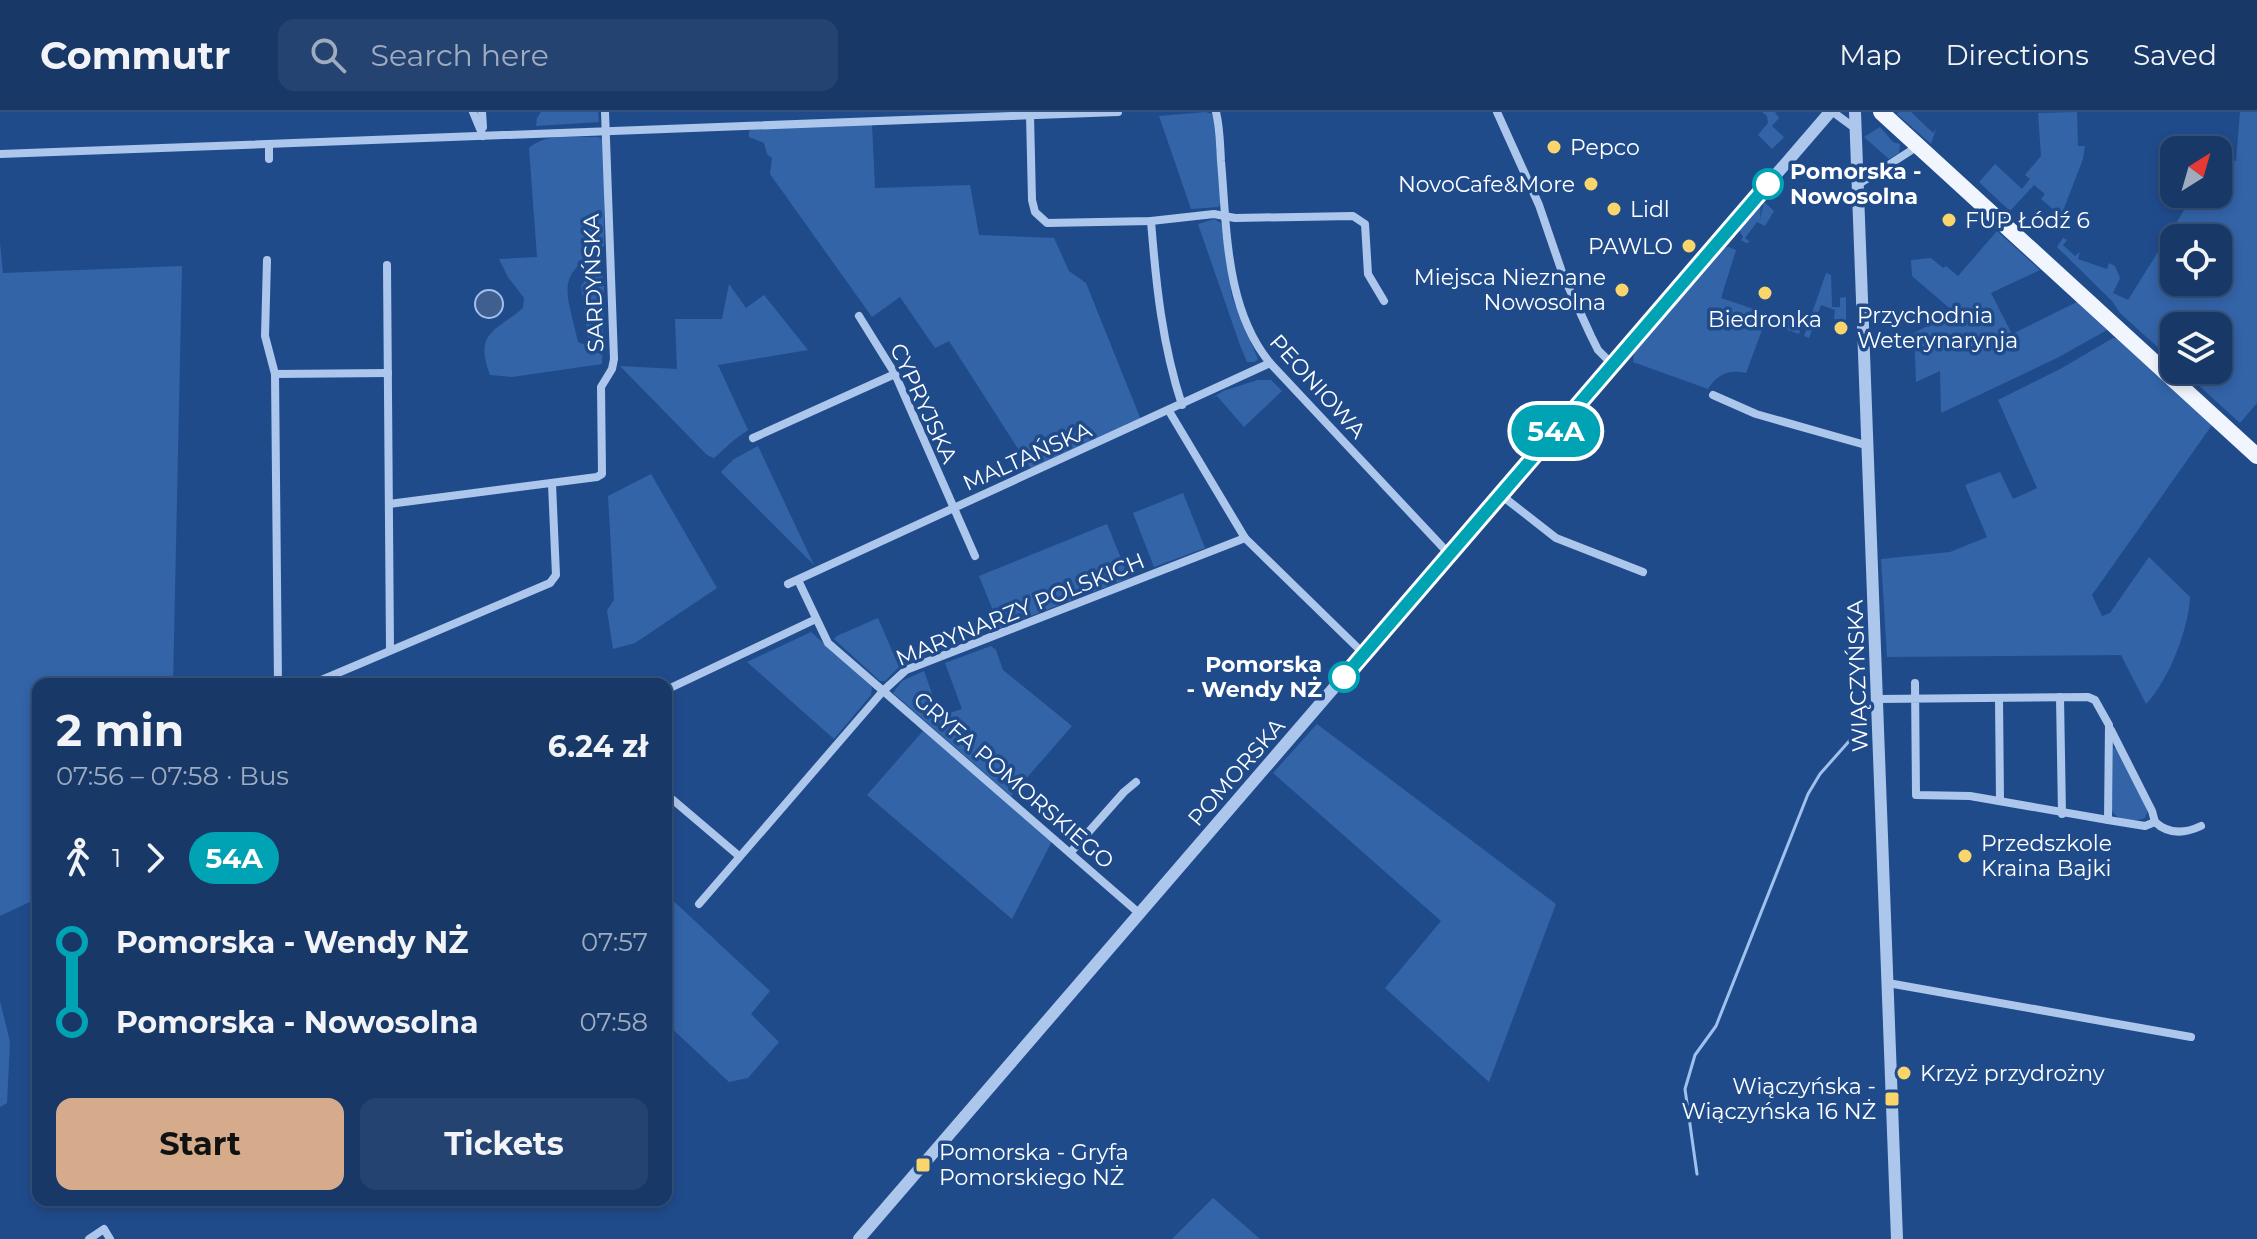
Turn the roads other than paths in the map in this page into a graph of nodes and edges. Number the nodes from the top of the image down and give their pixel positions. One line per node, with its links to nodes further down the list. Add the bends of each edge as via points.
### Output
1 (473, 112): 14 (street)
2 (482, 112): 14 (street)
3 (605, 112): 13 (street)
4 (1118, 112): 11 (street)
5 (1216, 112): 20 (street, PEONIOWA)
6 (1497, 112): 27 (street, via 1563,275 1594,342)
7 (1832, 112): 12 (street); 27 (street, POMORSKA)
8 (1855, 112): 12 (street, WIĄCZYŃSKA)
9 (1881, 112): 16 (main road)
10 (920, 115): 11 (street); 13 (street)
11 (1030, 115): 21 (street, via 1032,200 1040,218 1054,224)
12 (1856, 129): 19 (street, WIĄCZYŃSKA)
13 (607, 131): 14 (street); 37 (street, SARDYŃSKA, via 614,359 601,387 604,471 597,477)
14 (483, 136): 15 (street)
15 (269, 145): 17 (street); 18 (street)
16 (1918, 146): 19 (street); 36 (main road)
17 (0, 154)
18 (269, 159)
19 (1859, 184): 35 (street, WIĄCZYŃSKA)
20 (1226, 216): 21 (street); 24 (street, via 1357,217 1365,224 1368,274); 26 (street, PEONIOWA, via 1241,309)
21 (1151, 221): 32 (street, via 1159,312)
22 (267, 260): 29 (street, via 265,336)
23 (387, 265): 28 (street)
24 (1384, 301)
25 (859, 316): 30 (street, CYPRYJSKA)
26 (1270, 363): 32 (street, MALTAŃSKA); 42 (street, PEONIOWA)
27 (1613, 365): 38 (street, POMORSKA)
28 (388, 373): 29 (street); 39 (street)
29 (275, 374): 50 (street)
30 (895, 374): 34 (street); 40 (street, CYPRYJSKA)
31 (1713, 395): 35 (street, via 1756,414)
32 (1182, 405): 33 (street, MALTAŃSKA)
33 (1169, 411): 40 (street, MALTAŃSKA); 41 (street)
34 (753, 438)
35 (1869, 446): 57 (street, WIĄCZYŃSKA)
36 (2257, 456)
37 (552, 484): 39 (street, SARDYŃSKA); 48 (street, via 556,575 550,583)
38 (1501, 495): 42 (street, POMORSKA); 44 (street, via 1556,538)
39 (389, 504): 48 (street)
40 (953, 509): 43 (street, CYPRYJSKA); 45 (street, MALTAŃSKA)
41 (1245, 538): 49 (street); 54 (street, MARYNARZY POLSKICH, via 906,670)
42 (1450, 555): 49 (street, POMORSKA)
43 (975, 556)
44 (1643, 572)
45 (798, 580): 46 (street, MALTAŃSKA); 47 (street)
46 (788, 584)
47 (816, 619): 53 (street); 54 (street, GRYFA POMORSKIEGO, via 828,643)
48 (390, 650): 51 (street)
49 (1364, 654): 70 (street, POMORSKA)
50 (278, 678)
51 (326, 678)
52 (1915, 683): 58 (street)
53 (672, 687)
54 (883, 691): 67 (street, GRYFA POMORSKIEGO); 68 (street, MARYNARZY POLSKICH)
55 (2060, 697): 56 (street); 59 (street, via 2095,700); 63 (street)
56 (1999, 698): 58 (street); 62 (street)
57 (1878, 699): 58 (street); 71 (street, WIĄCZYŃSKA)
58 (1916, 700): 62 (street, via 1916,795)
59 (2109, 725): 64 (street); 65 (street)
60 (1136, 782): 67 (street)
61 (672, 799): 68 (street)
62 (2000, 801): 63 (street)
63 (2062, 814): 64 (street)
64 (2108, 820): 65 (street, via 2145,826)
65 (2155, 822): 66 (street, via 2162,829 2187,833)
66 (2201, 826)
67 (1070, 853): 70 (street, GRYFA POMORSKIEGO)
68 (739, 856): 69 (street, MARYNARZY POLSKICH)
69 (699, 904)
70 (1140, 914): 75 (street, POMORSKA)
71 (1888, 983): 72 (street); 76 (street, WIĄCZYŃSKA)
72 (2191, 1037)
73 (89, 1239): 74 (street, via 104,1229)
74 (110, 1239)
75 (859, 1239)
76 (1897, 1239)

